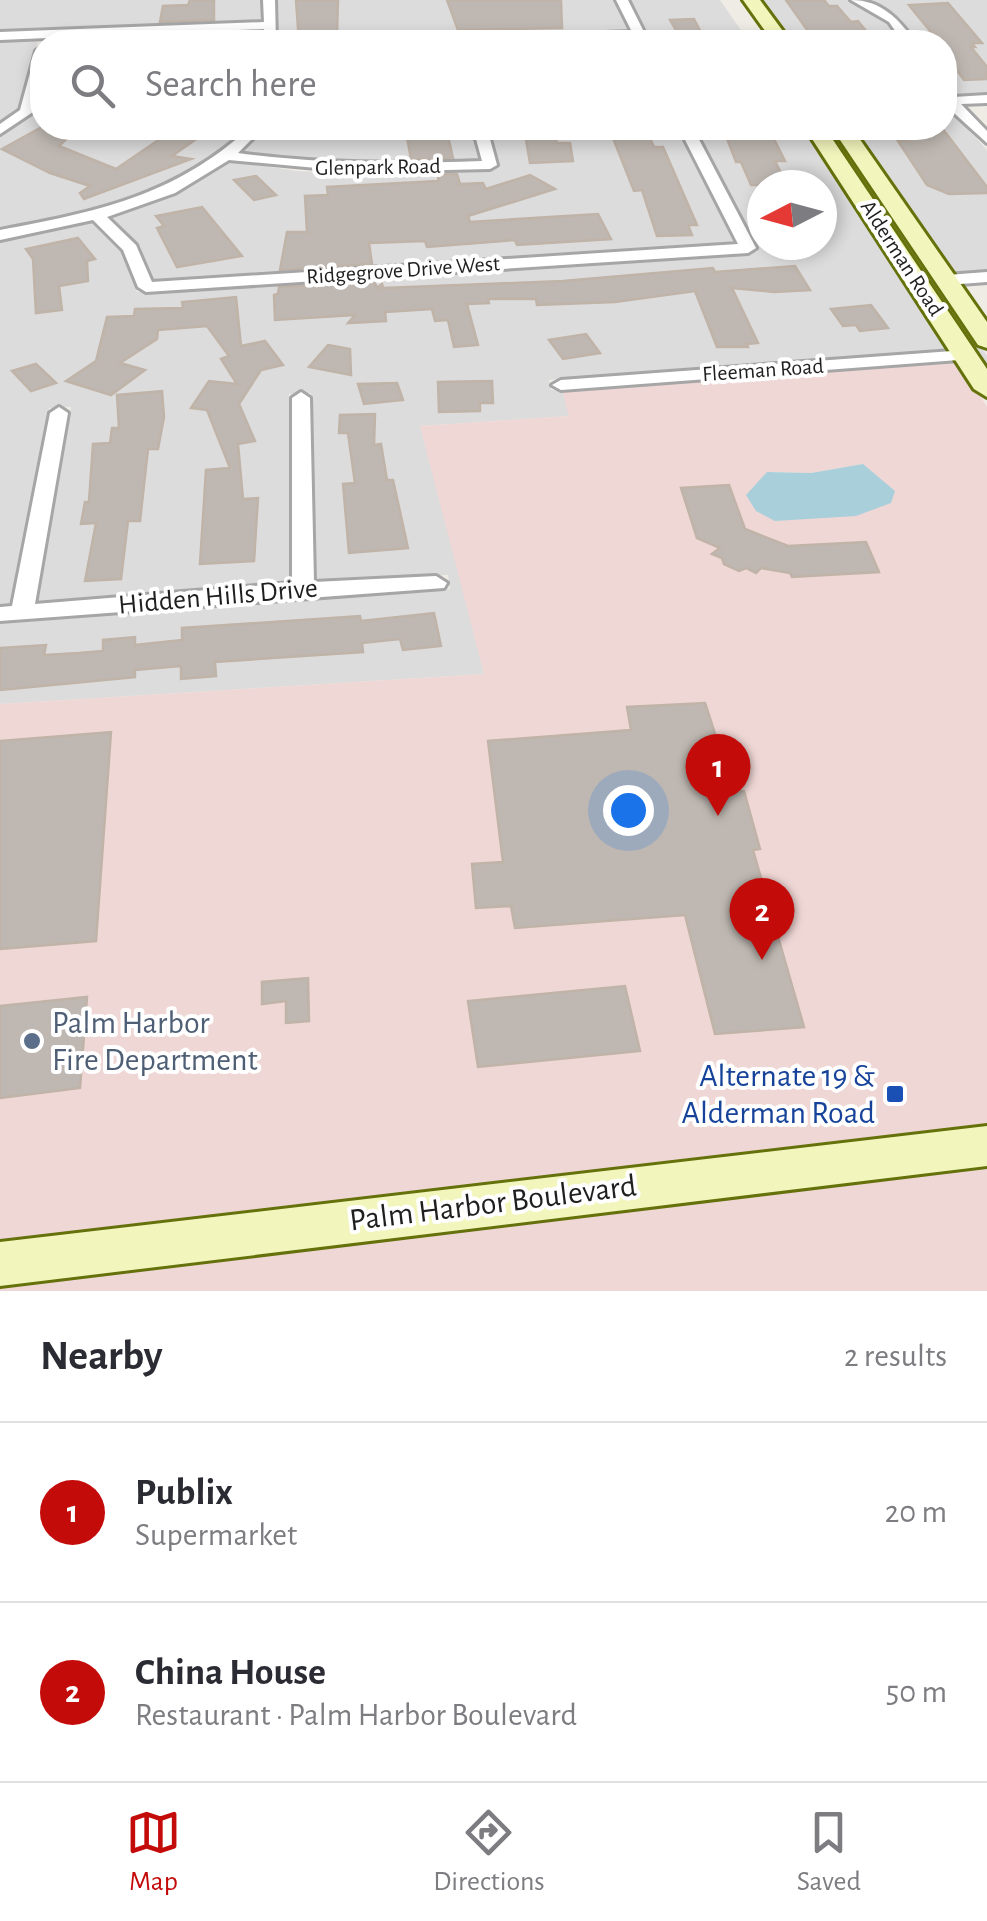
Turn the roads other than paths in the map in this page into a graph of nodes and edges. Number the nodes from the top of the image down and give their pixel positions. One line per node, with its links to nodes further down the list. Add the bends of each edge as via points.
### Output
1 (269, 0): 5 (street)
2 (622, 0): 8 (street)
3 (751, 0): 9 (main road)
4 (857, 0): 10 (street)
5 (269, 26): 6 (street); 7 (street)
6 (195, 30)
7 (269, 30)
8 (637, 30)
9 (773, 30)
10 (901, 30)
11 (0, 36): 12 (street)
12 (30, 37)
13 (30, 97): 17 (street, via 26,112)
14 (957, 98): 15 (street)
15 (987, 98)
16 (957, 108): 18 (street)
17 (0, 130)
18 (987, 139)
19 (245, 140): 24 (street)
20 (483, 140): 24 (street, Glenpark Road, via 490,165 360,171)
21 (692, 140): 25 (street, Ridgegrove Drive West, via 748,248 146,287 130,248)
22 (823, 140): 30 (main road, Alderman Road)
23 (850, 140): 28 (main road, Alderman Road)
24 (230, 156): 25 (street, via 175,188)
25 (97, 216): 26 (street)
26 (0, 235)
27 (987, 278): 28 (street)
28 (946, 280): 29 (main road, Alderman Road)
29 (987, 340)
30 (966, 355): 31 (street, Fleeman Road); 32 (main road, Alderman Road)
31 (560, 385)
32 (987, 389)
33 (301, 398): 36 (street)
34 (59, 413): 37 (street)
35 (436, 583): 36 (street, Hidden Hills Drive)
36 (302, 589): 37 (street, Hidden Hills Drive)
37 (11, 614)
38 (987, 1146): 39 (main road, Palm Harbor Boulevard)
39 (0, 1264)

